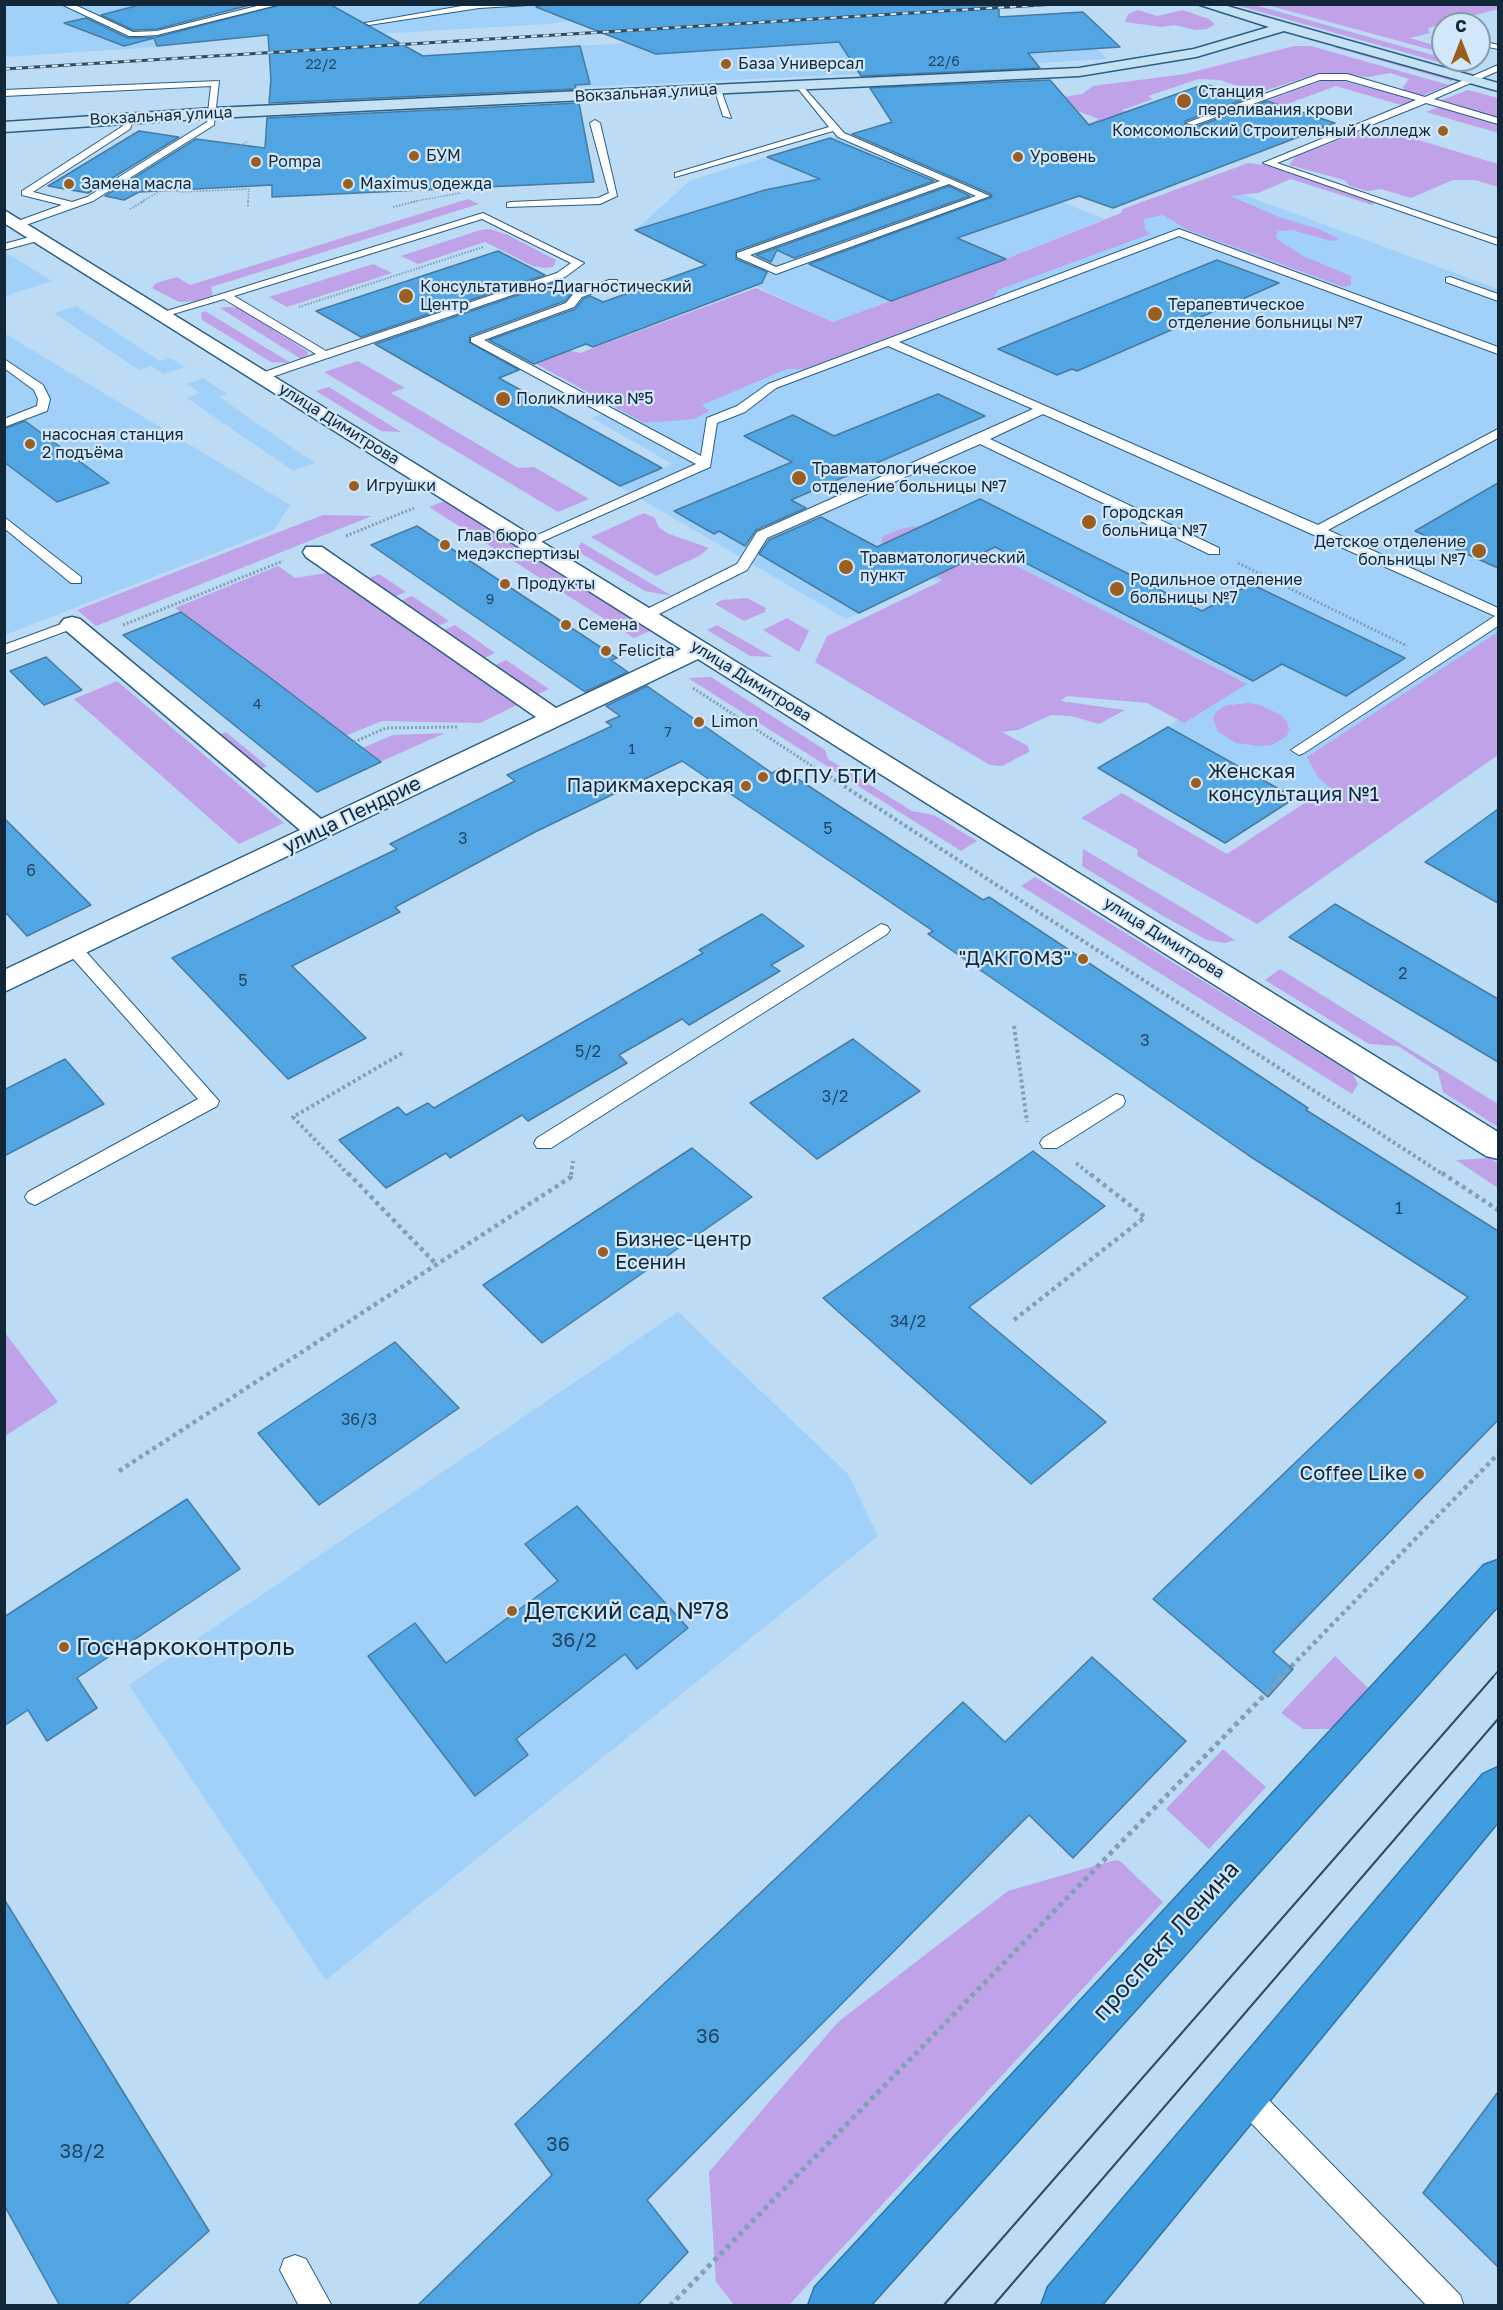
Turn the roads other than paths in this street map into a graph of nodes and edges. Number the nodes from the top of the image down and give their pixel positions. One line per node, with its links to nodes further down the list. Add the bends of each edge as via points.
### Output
1 (65, 4): 2 (lane, via 140,34)
2 (277, 4)
3 (541, 4): 5 (lane, via 479,6)
4 (1203, 4): 6 (street)
5 (369, 23)
6 (1283, 27): 8 (street); 9 (street, Вокзальная улица, via 1196,53 1121,67)
7 (1498, 68): 8 (lane)
8 (1472, 80): 10 (street); 13 (lane)
9 (800, 86): 11 (street, Вокзальная улица); 21 (lane)
10 (1498, 87)
11 (717, 90): 14 (street, Вокзальная улица); 15 (lane)
12 (4, 93): 14 (lane, via 216,83)
13 (1425, 100): 17 (lane); 19 (lane, via 1347,77 1319,77); 36 (lane, via 1268,163)
14 (214, 113): 16 (street, Вокзальная улица); 25 (lane, via 210,123)
15 (728, 116)
16 (129, 118): 20 (street, Вокзальная улица); 23 (lane, via 127,127)
17 (1498, 121)
18 (595, 123): 33 (lane, via 614,194 600,201)
19 (1191, 123)
20 (4, 127)
21 (835, 128): 30 (lane); 31 (lane, via 841,135)
22 (122, 141): 23 (lane)
23 (109, 144): 32 (lane, via 82,156 25,193)
24 (150, 145): 25 (lane)
25 (171, 148): 27 (lane)
26 (137, 153): 27 (lane)
27 (159, 156): 29 (lane)
28 (123, 161): 29 (lane)
29 (145, 164): 32 (lane, via 90,199)
30 (678, 175)
31 (948, 181): 31 (lane, via 985,196 776,271 741,255)
32 (73, 205): 34 (lane)
33 (512, 205)
34 (12, 219): 35 (street, улица Димитрова)
35 (41, 237): 37 (lane); 42 (street, улица Димитрова)
36 (1498, 242)
37 (4, 246)
38 (1450, 280): 41 (lane)
39 (614, 282): 52 (lane, via 578,295 570,305 475,340)
40 (225, 295): 42 (lane); 45 (lane); 45 (lane, via 483,216 579,263 561,275)
41 (1498, 298)
42 (163, 314): 47 (street, улица Димитрова)
43 (889, 342): 44 (lane, via 1179,232); 48 (lane); 52 (lane, via 772,386 741,409 711,421)
44 (1498, 351)
45 (325, 355): 47 (lane)
46 (4, 362): 49 (lane, via 39,388 44,399 43,408)
47 (263, 376): 55 (street, улица Димитрова)
48 (1041, 410): 51 (lane); 54 (lane)
49 (4, 423)
50 (1498, 433): 54 (lane)
51 (980, 439): 56 (lane); 60 (lane, via 762,535 742,567)
52 (705, 464): 55 (lane)
53 (4, 521): 58 (lane)
54 (1318, 530): 59 (lane)
55 (529, 542): 60 (street, улица Димитрова)
56 (1214, 551)
57 (303, 555): 65 (street)
58 (76, 580)
59 (1498, 613)
60 (646, 615): 63 (street, улица Димитрова)
61 (1498, 620): 66 (lane)
62 (72, 624): 64 (lane); 67 (street)
63 (700, 649): 65 (street, улица Пендрие); 74 (street, улица Димитрова)
64 (4, 650)
65 (554, 718): 67 (street, улица Пендрие)
66 (1299, 750)
67 (318, 831): 69 (street, улица Пендрие)
68 (881, 930): 72 (lane)
69 (74, 949): 70 (street, улица Пендрие); 75 (lane, via 210,1101)
70 (4, 982)
71 (1116, 1101): 73 (lane)
72 (544, 1143)
73 (1050, 1143)
74 (1498, 1147)
75 (35, 1197)
76 (1498, 1578): 81 (highway, проспект Ленина)
77 (1498, 1789): 78 (highway)
78 (1243, 2094): 82 (highway); 83 (lane)
79 (295, 2270): 80 (lane)
80 (318, 2306)
81 (834, 2306)
82 (1067, 2306)
83 (1449, 2306)

